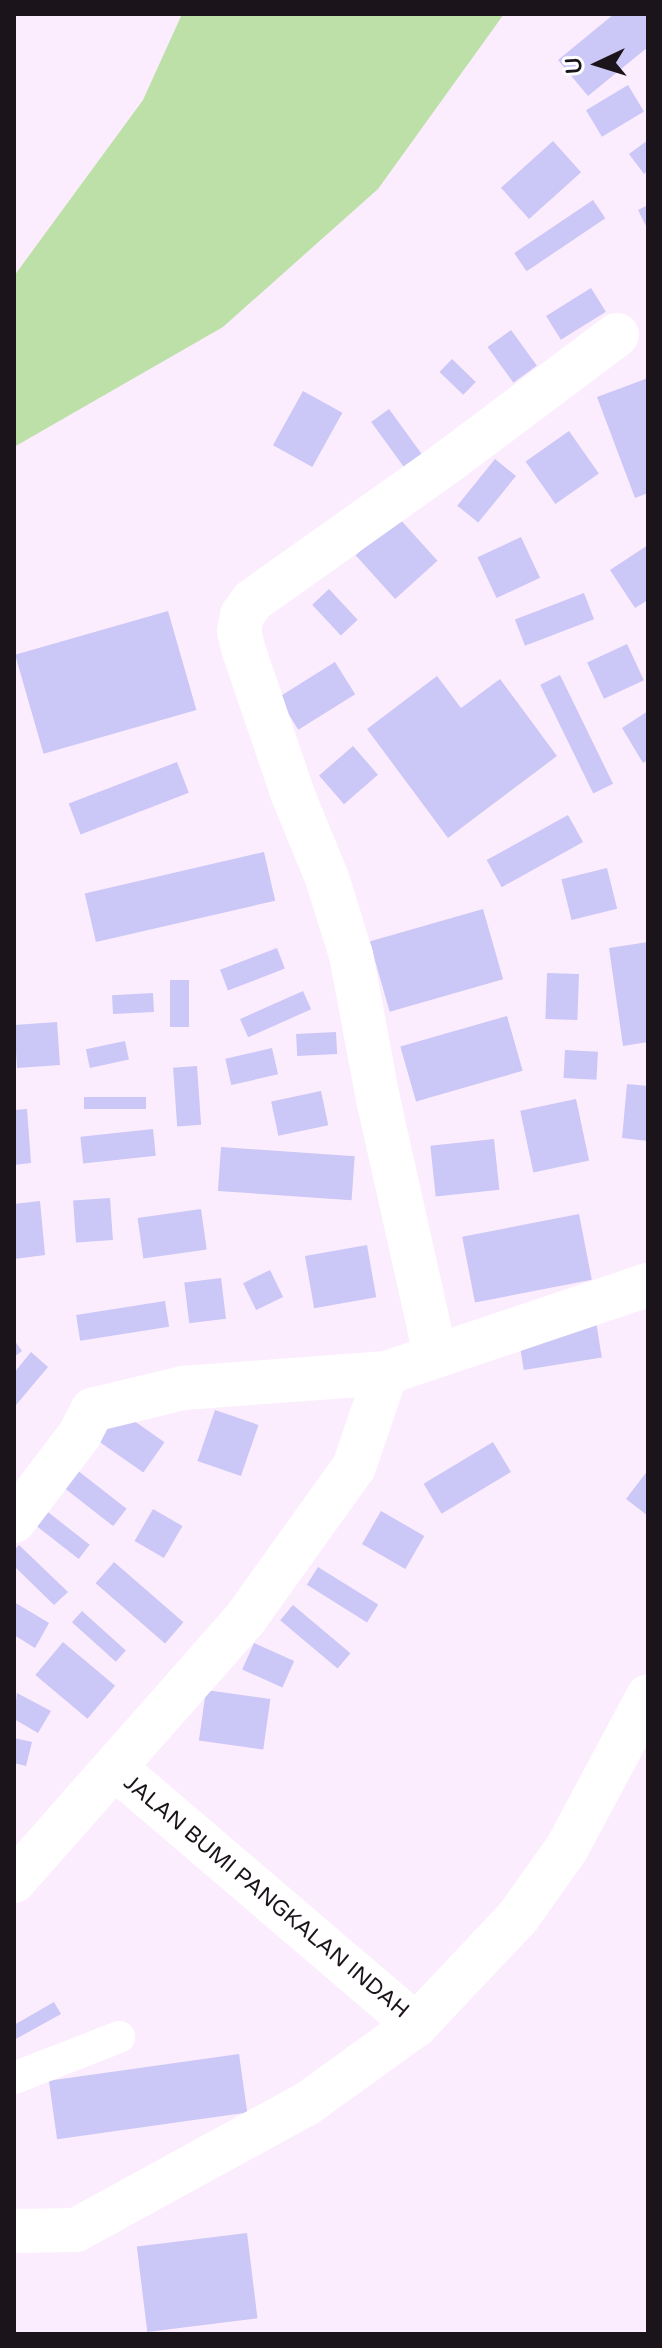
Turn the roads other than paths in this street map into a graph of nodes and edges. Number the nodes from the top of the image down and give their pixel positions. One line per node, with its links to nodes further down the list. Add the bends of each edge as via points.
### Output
1 (617, 335): 3 (street, via 252,601 239,631 351,955)
2 (648, 1285): 3 (street)
3 (435, 1354): 4 (street)
4 (386, 1373): 5 (street, via 183,1388 92,1410); 7 (street, JALAN BUMI PANGKALAN INDAH, via 354,1467 245,1619)
5 (14, 1521)
6 (648, 1696): 9 (street, via 559,1859 518,1917)
7 (115, 1768): 8 (street, JALAN BUMI PANGKALAN INDAH); 9 (street, JALAN BUMI PANGKALAN INDAH)
8 (14, 1881)
9 (416, 2025): 12 (street, via 308,2103 76,2230)
10 (119, 2037): 11 (lane)
11 (14, 2078)
12 (14, 2231)

